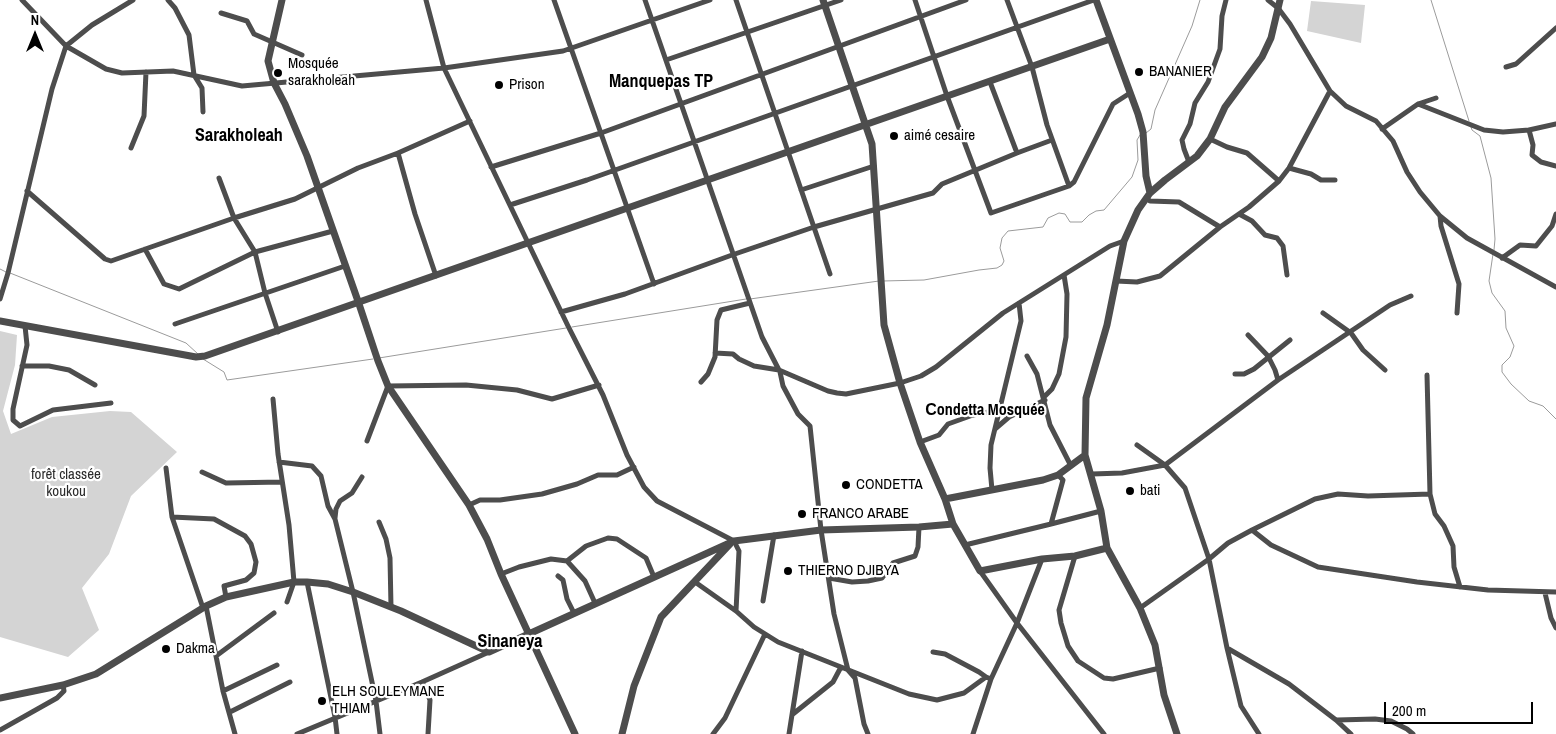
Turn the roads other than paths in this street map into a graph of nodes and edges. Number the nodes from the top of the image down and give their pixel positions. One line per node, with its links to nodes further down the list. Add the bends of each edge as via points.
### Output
1 (22, 0): 27 (street)
2 (133, 0): 27 (street, via 92,25)
3 (168, 0): 37 (street, via 189,36)
4 (282, 0): 26 (street)
5 (426, 0): 35 (street)
6 (554, 0): 29 (street)
7 (645, 0): 21 (street)
8 (710, 0): 21 (street)
9 (736, 0): 24 (street)
10 (841, 0): 17 (street)
11 (915, 0): 20 (street)
12 (966, 0): 20 (street)
13 (1007, 0): 22 (street)
14 (1095, 0): 22 (street); 25 (street)
15 (1226, 0): 63 (street, via 1220,49 1182,140)
16 (1268, 0): 18 (street)
17 (824, 3): 24 (street); 28 (street)
18 (1279, 4): 42 (street); 56 (street, via 1271,38 1262,57 1225,107)
19 (221, 13): 26 (street, via 248,21 254,34)
20 (921, 16): 28 (street); 31 (street)
21 (653, 21): 29 (street); 32 (street)
22 (1017, 27): 31 (street); 33 (street)
23 (1556, 28): 34 (street, via 1516,64)
24 (747, 32): 32 (street); 38 (street)
25 (1110, 39): 33 (street); 43 (street)
26 (273, 43): 30 (street); 40 (street, via 268,61)
27 (66, 46): 36 (street, via 106,69 122,73); 77 (street)
28 (839, 46): 38 (street); 41 (street)
29 (571, 49): 35 (street); 55 (street)
30 (302, 55)
31 (935, 56): 41 (street); 44 (street)
32 (666, 60): 46 (street)
33 (1032, 67): 39 (street); 57 (street)
34 (1506, 67)
35 (444, 68): 40 (street); 50 (street)
36 (146, 72): 37 (street); 59 (street, via 144,116)
37 (194, 74): 40 (street, via 242,86); 48 (street, via 202,88)
38 (761, 75): 46 (street); 49 (street)
39 (990, 82): 44 (street); 62 (street)
40 (274, 83): 75 (street, via 286,104)
41 (852, 85): 49 (street); 52 (street)
42 (1330, 90): 53 (street, via 1346,106 1376,121); 67 (street)
43 (1130, 93): 74 (street, via 1113,104 1074,182); 78 (street, via 1143,132)
44 (947, 96): 52 (street); 69 (street)
45 (1436, 98): 47 (street)
46 (681, 104): 55 (street); 58 (street)
47 (1418, 104): 53 (street); 54 (street, via 1484,130)
48 (203, 112)
49 (775, 113): 58 (street); 60 (street)
50 (470, 121): 61 (street); 66 (street)
51 (1556, 124): 54 (street)
52 (867, 125): 60 (street); 64 (street)
53 (1382, 129): 84 (street, via 1393,141 1420,192)
54 (1529, 130): 65 (street, via 1532,155 1541,162)
55 (601, 133): 66 (street); 68 (street)
56 (1210, 139): 63 (street); 73 (street, via 1247,153)
57 (1052, 140): 62 (street); 74 (street)
58 (694, 141): 68 (street); 72 (street)
59 (130, 148)
60 (788, 152): 72 (street); 76 (street)
61 (398, 153): 75 (street); 99 (street)
62 (1017, 153): 69 (street)
63 (1189, 162): 78 (street)
64 (874, 166): 76 (street); 80 (street)
65 (1556, 166)
66 (491, 167): 79 (street)
67 (1289, 168): 71 (street, via 1321,180); 73 (street)
68 (614, 170): 79 (street); 81 (street)
69 (975, 170): 74 (street, via 991,212); 80 (street, via 942,184 933,193)
70 (219, 178): 85 (street)
71 (1335, 180)
72 (707, 181): 81 (street); 93 (street)
73 (1279, 181): 82 (street)
74 (1069, 186)
75 (318, 188): 85 (street, via 295,199); 88 (street)
76 (801, 190): 86 (street)
77 (27, 191): 91 (street, via 105,260 111,261); 105 (street)
78 (1148, 196): 87 (street, via 1150,201 1179,202); 89 (street)
79 (510, 205): 90 (street)
80 (877, 208): 86 (street); 129 (street, via 884,325)
81 (628, 209): 90 (street); 101 (street)
82 (1239, 214): 87 (street); 98 (street, via 1252,221 1265,235 1277,238 1283,246)
83 (1556, 214): 94 (street, via 1552,226 1536,246 1520,245)
84 (1440, 216): 94 (street, via 1467,238); 111 (street, via 1440,226 1459,284)
85 (234, 218): 91 (street); 92 (street)
86 (814, 227): 93 (street); 96 (street)
87 (1220, 228): 100 (street, via 1160,276 1137,282)
88 (333, 231): 92 (street); 95 (street)
89 (1124, 241): 97 (street, via 1110,246); 100 (street)
90 (529, 244): 99 (street); 109 (street)
91 (145, 249): 92 (street, via 164,284 179,289)
92 (255, 252): 103 (street)
93 (732, 254): 101 (street); 106 (street)
94 (1502, 258): 102 (street)
95 (345, 266): 103 (street); 108 (street)
96 (830, 274)
97 (1064, 275): 107 (street); 134 (street, via 1066,337 1059,374)
98 (1287, 275)
99 (436, 276): 108 (street)
100 (1116, 281): 141 (street, via 1086,398)
101 (654, 284): 109 (street)
102 (1555, 288)
103 (265, 293): 113 (street); 115 (street)
104 (1411, 296): 116 (street, via 1390,305)
105 (0, 299)
106 (749, 300): 119 (street, via 721,310 717,320); 123 (street, via 762,337)
107 (1020, 303): 129 (street, via 936,367); 136 (street, via 1020,321)
108 (359, 304): 115 (street); 131 (street)
109 (561, 312): 132 (street)
110 (1323, 313): 116 (street)
111 (1457, 313)
112 (0, 321): 114 (street)
113 (175, 324)
114 (25, 326): 115 (street, via 196,357); 122 (street, via 27,345)
115 (278, 332)
116 (1351, 333): 124 (street, via 1363,350); 127 (street)
117 (1248, 335): 121 (street)
118 (1290, 340): 121 (street)
119 (715, 353): 123 (street, via 733,354 754,366); 128 (street, via 712,366)
120 (1027, 356): 134 (street, via 1037,374)
121 (1268, 356): 125 (street, via 1254,369); 127 (street)
122 (22, 366): 130 (street, via 69,370); 135 (street, via 13,409 14,420 20,426 53,410)
123 (779, 370): 129 (street, via 828,391 846,394); 163 (street, via 783,386 798,414 810,426)
124 (1385, 370)
125 (1235, 374)
126 (1428, 376): 153 (street)
127 (1278, 380): 143 (street)
128 (702, 382)
129 (900, 383): 139 (street)
130 (95, 385)
131 (388, 386): 132 (street, via 517,390 552,399); 138 (street); 155 (street)
132 (598, 386): 145 (street)
133 (273, 399): 142 (street)
134 (1044, 399): 137 (street, via 1009,417); 144 (street, via 1050,425)
135 (111, 402)
136 (999, 410): 137 (street); 139 (street, via 948,424 939,435)
137 (995, 430): 152 (street, via 991,445)
138 (368, 441)
139 (920, 442): 154 (street)
140 (1137, 445): 143 (street)
141 (1085, 455): 144 (street); 148 (street)
142 (279, 462): 151 (street); 158 (street, via 312,466 320,476)
143 (1165, 465): 148 (street, via 1122,473); 171 (street, via 1185,488)
144 (1071, 466): 149 (street)
145 (634, 467): 155 (street, via 617,475 598,475 542,494 480,500); 166 (street, via 644,487 657,501)
146 (166, 468): 157 (street)
147 (202, 472): 151 (street, via 226,483)
148 (1092, 474): 156 (street)
149 (1058, 475): 152 (street); 161 (street, via 1063,480)
150 (362, 477): 158 (street, via 352,493 340,501)
151 (282, 482): 178 (street, via 290,525)
152 (992, 490): 154 (street)
153 (1430, 494): 164 (street, via 1338,494 1315,499); 181 (street, via 1435,514 1453,546 1454,567)
154 (945, 499): 160 (street)
155 (469, 505): 174 (street)
156 (1102, 511): 161 (street); 168 (street)
157 (172, 517): 185 (street, via 214,519 245,536 251,544 256,562 254,573 246,580 224,586); 189 (street)
158 (335, 519): 182 (street)
159 (379, 522): 190 (street, via 390,558)
160 (954, 524): 162 (street); 167 (street)
161 (1051, 524): 167 (street)
162 (919, 527): 163 (street); 177 (street, via 915,556 893,563 882,578 852,582)
163 (821, 530): 165 (street); 177 (street)
164 (1252, 530): 171 (street, via 1228,543); 181 (street, via 1272,545 1318,567)
165 (774, 535): 166 (street); 186 (street)
166 (734, 540): 176 (street); 180 (street); 192 (street, via 739,551)
167 (965, 545): 173 (street)
168 (1108, 548): 169 (street); 191 (street)
169 (1075, 556): 170 (street); 206 (street, via 1060,610 1068,646 1078,661 1104,678 1113,679)
170 (1042, 559): 173 (street); 195 (street)
171 (1209, 559): 191 (street); 199 (street)
172 (567, 561): 174 (street, via 551,560); 176 (street, via 586,546 608,538 617,539 646,558); 188 (street, via 585,581)
173 (980, 571): 195 (street)
174 (501, 574): 197 (street)
175 (558, 576): 194 (street, via 563,580)
176 (654, 577): 188 (street)
177 (829, 578): 207 (street)
178 (294, 582): 179 (street); 185 (street); 187 (street)
179 (307, 582): 182 (street, via 328,584); 217 (street)
180 (695, 582): 192 (street); 227 (street, via 662,617 634,686)
181 (1460, 587): 184 (street)
182 (353, 592): 190 (street); 214 (street)
183 (1556, 592): 184 (street)
184 (1545, 593): 196 (street)
185 (226, 597): 189 (street)
186 (763, 601)
187 (287, 602)
188 (595, 603): 194 (street)
189 (205, 607): 203 (street); 211 (street, via 96,674)
190 (391, 607): 201 (street)
191 (1140, 608): 206 (street, via 1155,645)
192 (736, 611): 198 (street)
193 (274, 613): 203 (street)
194 (574, 613): 197 (street)
195 (1017, 623): 208 (street); 232 (street)
196 (1556, 628)
197 (529, 633): 201 (street); 226 (street)
198 (765, 634): 200 (street); 228 (street, via 725,718)
199 (1227, 648): 218 (street, via 1289,684); 234 (street, via 1241,706)
200 (802, 651): 205 (street); 216 (street)
201 (489, 652): 210 (street)
202 (932, 652): 208 (street, via 945,654)
203 (216, 656): 212 (street)
204 (277, 665): 212 (street)
205 (841, 667): 207 (street); 216 (street, via 833,682)
206 (1160, 668): 233 (street, via 1164,695)
207 (848, 670): 208 (street, via 909,694 938,700 964,693); 230 (street, via 855,678)
208 (989, 678): 231 (street)
209 (290, 682): 215 (street)
210 (422, 682): 214 (street); 225 (street, via 430,700)
211 (63, 685): 213 (street); 219 (street, via 64,690 57,698)
212 (224, 690): 215 (street)
213 (0, 698)
214 (376, 701): 217 (street); 224 (street)
215 (230, 712): 221 (street)
216 (792, 715): 229 (street)
217 (335, 717): 220 (street); 223 (street)
218 (1336, 720): 235 (street); 236 (street, via 1391,721)
219 (0, 730)
220 (308, 732): 222 (street)
221 (235, 734)
222 (296, 734)
223 (336, 734)
224 (380, 734)
225 (428, 734)
226 (575, 734)
227 (622, 734)
228 (712, 734)
229 (789, 734)
230 (868, 734)
231 (973, 734)
232 (1104, 734)
233 (1177, 734)
234 (1259, 734)
235 (1351, 734)
236 (1413, 734)

